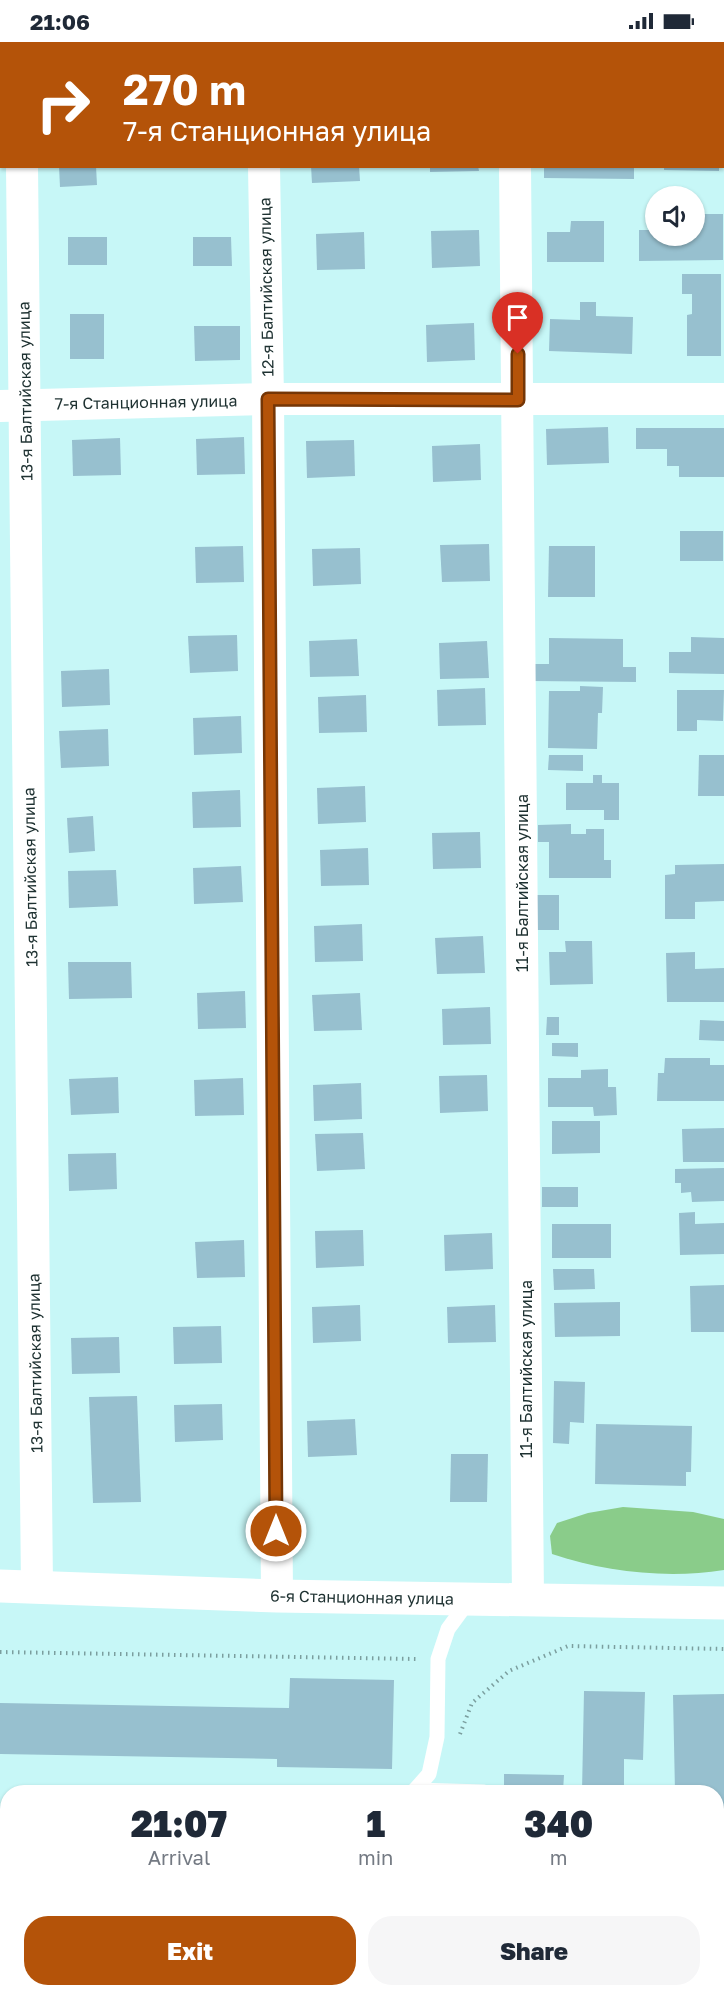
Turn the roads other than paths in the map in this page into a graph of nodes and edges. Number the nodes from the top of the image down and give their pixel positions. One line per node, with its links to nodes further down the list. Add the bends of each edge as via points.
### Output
1 (22, 168): 7 (street, 13-я Балтийская улица)
2 (264, 168): 4 (street, 12-я Балтийская улица)
3 (515, 168): 6 (street, 11-я Балтийская улица)
4 (268, 399): 6 (street, 7-я Станционная улица); 7 (street, 7-я Станционная улица); 10 (street, 12-я Балтийская улица)
5 (724, 399): 6 (street, 7-я Станционная улица)
6 (518, 400): 12 (street, 11-я Балтийская улица)
7 (13, 406): 9 (street, 13-я Балтийская улица)
8 (0, 1586): 9 (main road, 6-я Станционная улица)
9 (37, 1587): 10 (main road, 6-я Станционная улица)
10 (277, 1596): 11 (main road, 6-я Станционная улица)
11 (470, 1599): 12 (main road, 6-я Станционная улица); 14 (lane, via 448,1629 438,1659 437,1737 429,1774)
12 (528, 1600): 13 (main road, 6-я Станционная улица)
13 (724, 1603)
14 (419, 1785)

